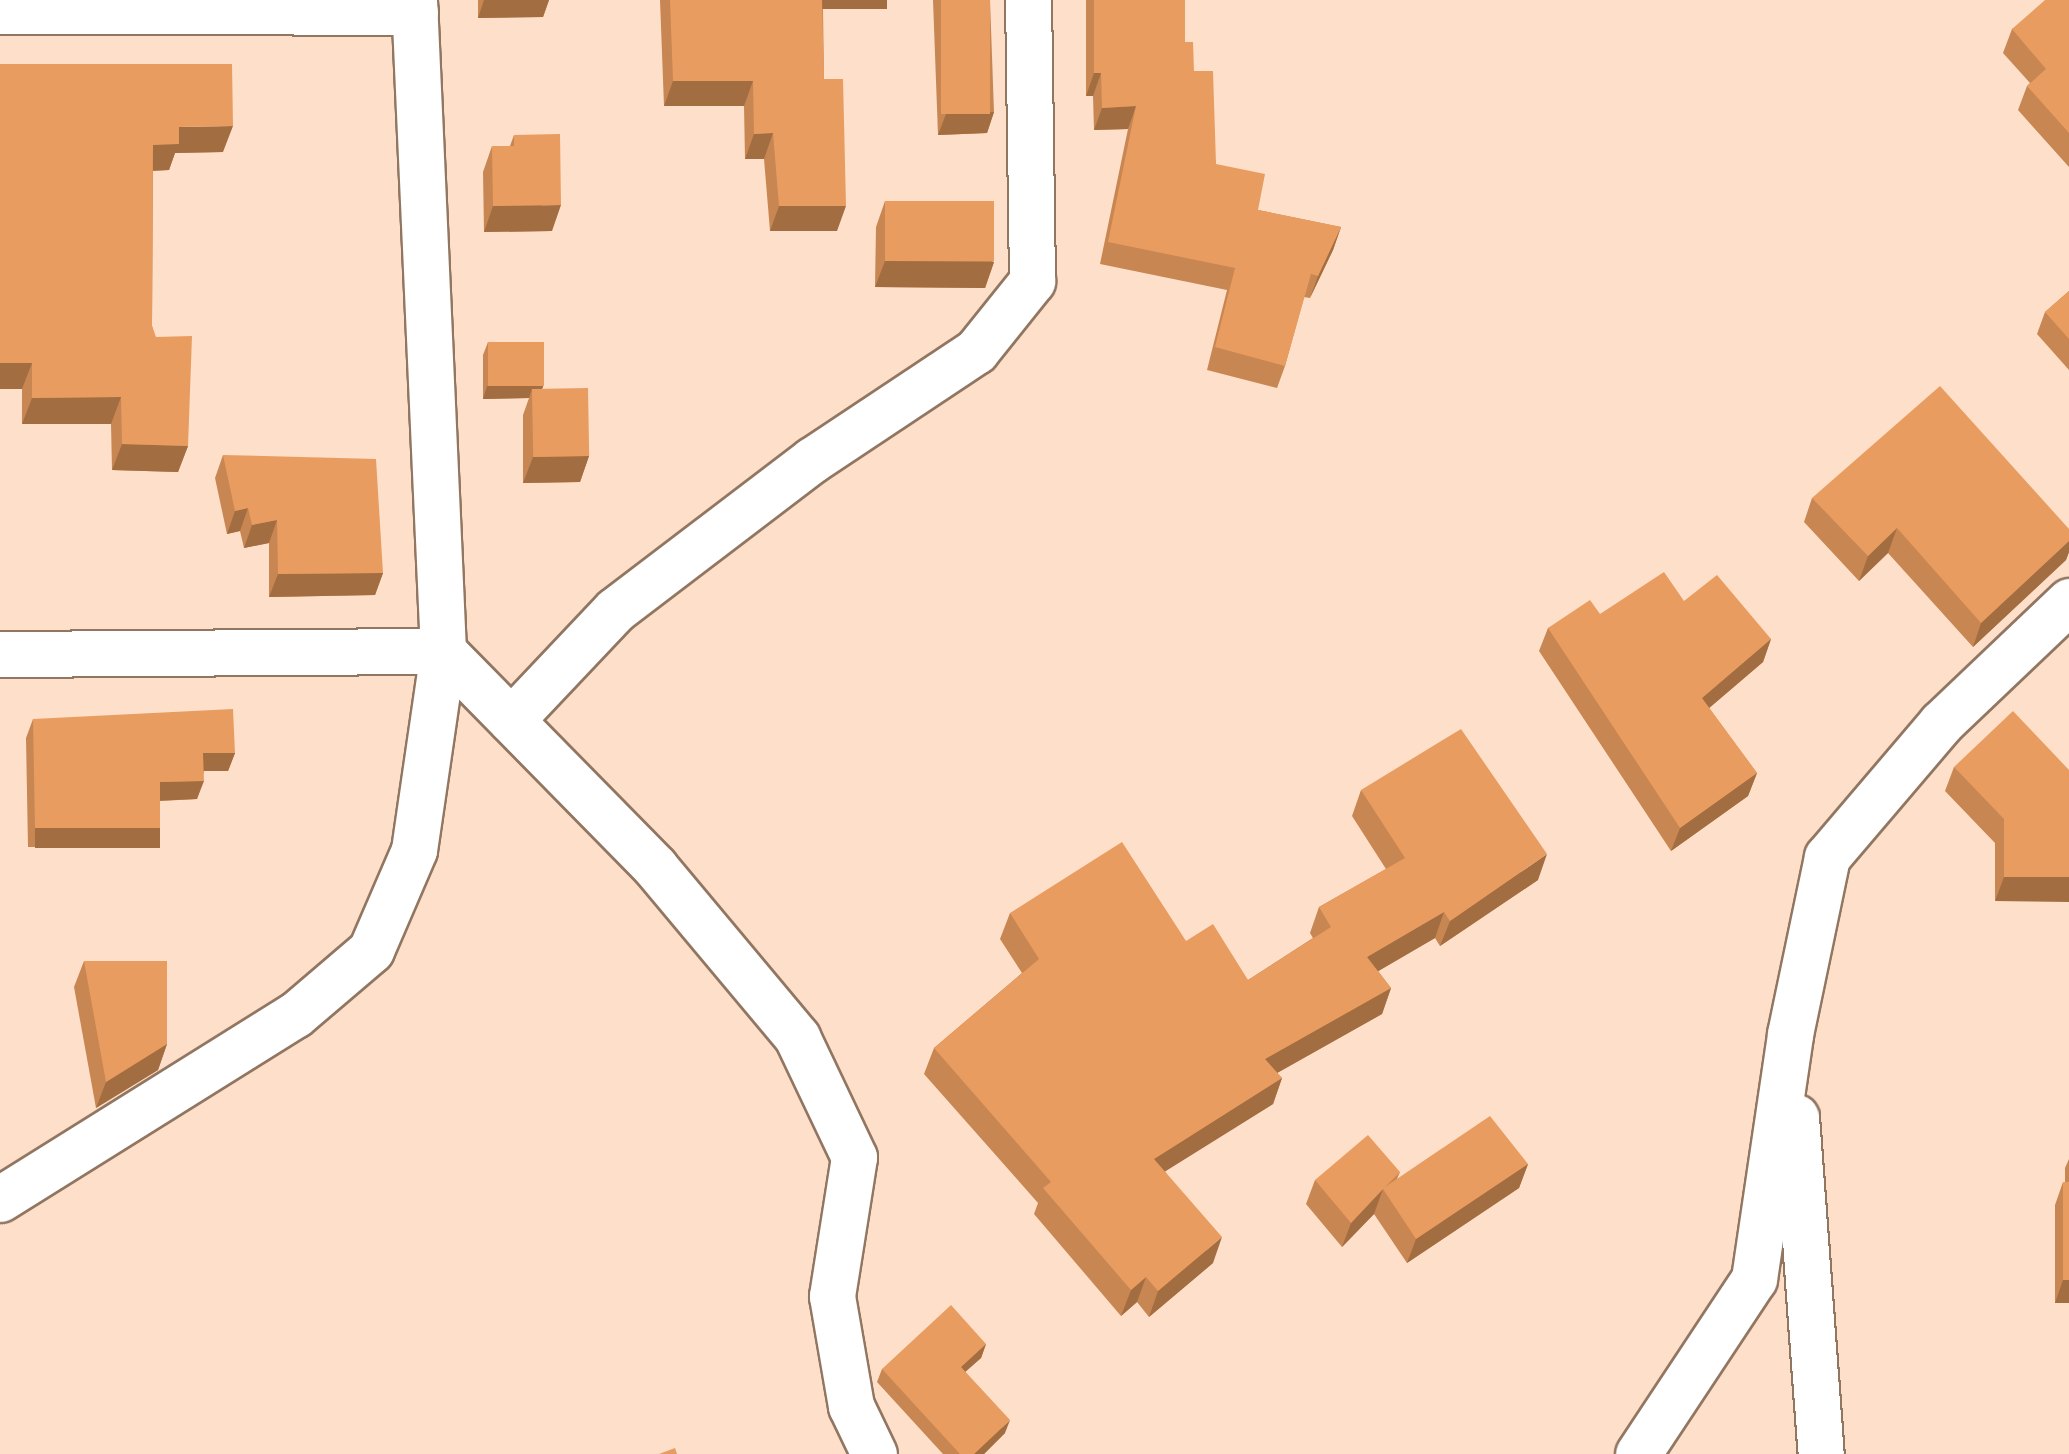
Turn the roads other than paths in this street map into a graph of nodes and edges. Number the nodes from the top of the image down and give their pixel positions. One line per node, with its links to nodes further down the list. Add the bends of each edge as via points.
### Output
1 (1028, 0): 7 (street, via 1032,281 976,351 812,460 615,610)
2 (414, 6): 3 (street); 5 (street)
3 (0, 11)
4 (2069, 601): 8 (street, via 1941,723 1827,858)
5 (443, 650): 6 (street); 7 (street); 9 (street, via 414,850 371,950 295,1014)
6 (0, 654)
7 (511, 720): 10 (street, via 654,867 798,1036 854,1157 832,1296 850,1406)
8 (1790, 1034): 11 (street, via 1754,1279); 12 (street)
9 (0, 1199)
10 (874, 1454)
11 (1638, 1454)
12 (1820, 1454)

